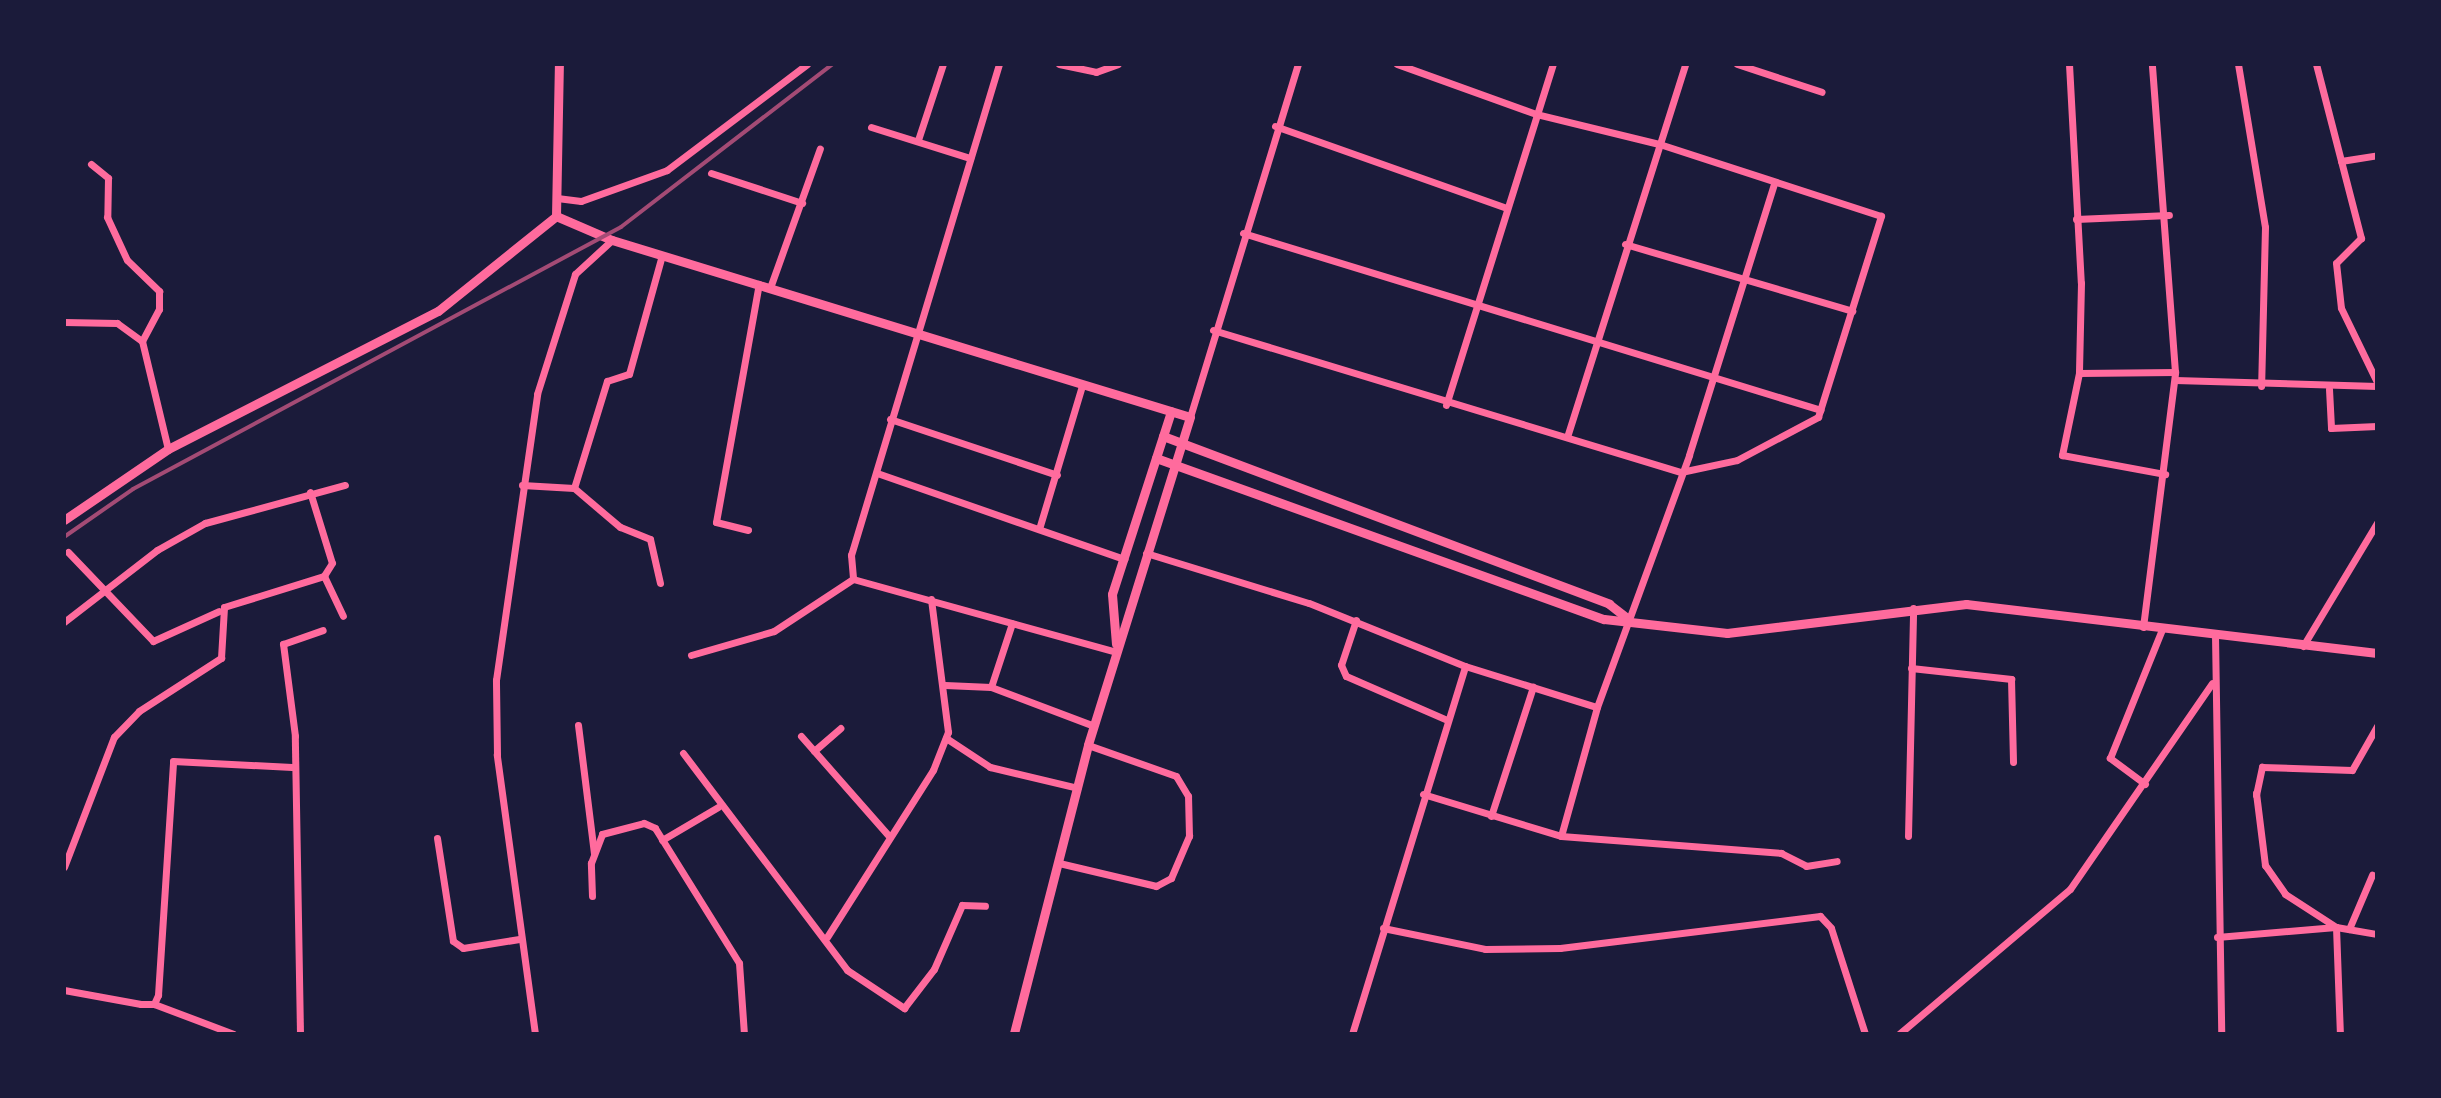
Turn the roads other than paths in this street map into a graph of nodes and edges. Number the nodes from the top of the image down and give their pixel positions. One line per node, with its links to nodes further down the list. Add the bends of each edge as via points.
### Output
1 (559, 64): 29 (street)
2 (807, 64): 29 (street, via 667,170 581,201)
3 (943, 64): 20 (street)
4 (999, 64): 24 (street)
5 (1059, 64): 6 (street, via 1096,72)
6 (1118, 64)
7 (1298, 64): 18 (street)
8 (1397, 64): 17 (street)
9 (1553, 64): 17 (street)
10 (1685, 64): 21 (street)
11 (1737, 64): 16 (street)
12 (2069, 64): 34 (street)
13 (2152, 64): 32 (street)
14 (2238, 64): 54 (street, via 2265,227)
15 (2316, 64): 25 (street)
16 (1822, 92)
17 (1536, 114): 21 (street); 31 (street)
18 (1275, 126): 31 (street); 35 (street)
19 (871, 127): 20 (street)
20 (918, 140): 24 (street)
21 (1659, 144): 28 (street); 37 (street)
22 (820, 148): 30 (street)
23 (2377, 155): 25 (street)
24 (970, 158): 46 (street)
25 (2341, 161): 52 (street, via 2361,244 2339,258 2336,285 2347,327)
26 (91, 164): 47 (street, via 108,178 107,217 127,260 159,291 159,309)
27 (711, 173): 30 (street)
28 (1774, 183): 39 (street); 43 (street, via 1881,216)
29 (557, 198): 33 (street)
30 (802, 203): 41 (street)
31 (1506, 208): 42 (street)
32 (2169, 215): 34 (street); 50 (street)
33 (556, 216): 36 (street); 65 (street, via 438,311)
34 (2076, 219): 49 (street)
35 (1243, 233): 42 (street); 45 (street)
36 (612, 240): 38 (street); 73 (street, via 575,274 533,409)
37 (1625, 244): 39 (street); 48 (street)
38 (662, 255): 40 (street); 74 (street, via 629,374 607,381)
39 (1742, 280): 43 (street); 51 (street)
40 (760, 283): 41 (street); 79 (street, via 716,522)
41 (771, 285): 46 (street)
42 (1474, 306): 48 (street); 56 (street)
43 (1852, 311): 57 (street)
44 (64, 322): 47 (street, via 117,323)
45 (1213, 330): 56 (street); 59 (street)
46 (917, 333): 53 (street); 60 (street)
47 (142, 341): 65 (street)
48 (1596, 343): 51 (street); 63 (street)
49 (2079, 373): 50 (street); 70 (street, via 2062,455)
50 (2175, 376): 54 (street); 70 (street)
51 (1713, 377): 57 (street); 68 (street)
52 (2377, 384): 55 (street)
53 (1082, 386): 58 (street); 71 (street)
54 (2261, 386): 55 (street)
55 (2329, 389): 61 (street, via 2331,428)
56 (1446, 405): 63 (street)
57 (1821, 410): 68 (street, via 1743,458)
58 (1171, 411): 59 (street); 62 (street)
59 (1190, 417): 64 (street)
60 (890, 419): 69 (street); 71 (street)
61 (2377, 426)
62 (1163, 436): 64 (street); 66 (street)
63 (1567, 437): 68 (street)
64 (1181, 443): 67 (street); 91 (street, via 1595,598)
65 (168, 449): 76 (street)
66 (1156, 458): 67 (street); 82 (street)
67 (1174, 465): 81 (street); 91 (street, via 1604,619)
68 (1681, 472): 91 (street)
69 (877, 473): 78 (street); 84 (street, via 851,555)
70 (2165, 474): 95 (street)
71 (1057, 475): 78 (street)
72 (345, 485): 75 (street)
73 (522, 485): 74 (street); 145 (street, via 495,697)
74 (574, 488): 85 (street, via 620,527 650,539)
75 (310, 492): 83 (street, via 332,563); 86 (street, via 205,523)
76 (64, 520)
77 (2377, 523): 99 (street)
78 (1039, 529): 82 (street)
79 (748, 530)
80 (68, 552): 86 (street)
81 (1146, 553): 92 (street); 100 (street)
82 (1124, 559): 100 (street, via 1111,606)
83 (324, 576): 89 (street); 90 (street)
84 (853, 579): 87 (street); 102 (street, via 774,631)
85 (660, 583)
86 (102, 589): 89 (street, via 153,641); 93 (street)
87 (931, 599): 94 (street); 106 (street)
88 (1913, 608): 91 (street, via 1727,633); 95 (street, via 1966,604); 104 (street)
89 (219, 611): 135 (street, via 221,658 124,723)
90 (343, 616)
91 (1627, 618): 109 (street)
92 (1356, 620): 103 (street); 110 (street, via 1341,665 1346,676)
93 (64, 622)
94 (1012, 623): 100 (street); 107 (street)
95 (2143, 627): 96 (street)
96 (2162, 629): 98 (street); 122 (street, via 2110,758)
97 (323, 630): 121 (street, via 283,644 295,736)
98 (2215, 635): 99 (street); 105 (street)
99 (2303, 646): 101 (street)
100 (1116, 652): 112 (street)
101 (2377, 653)
102 (691, 655)
103 (1465, 666): 108 (street); 110 (street)
104 (1911, 668): 120 (street, via 2011,679); 129 (street)
105 (2212, 683): 122 (street); 144 (street)
106 (945, 685): 107 (street); 116 (street)
107 (991, 687): 112 (street)
108 (1533, 687): 109 (street); 126 (street)
109 (1597, 707): 128 (street)
110 (1447, 720): 124 (street)
111 (578, 725): 132 (street)
112 (1094, 726): 117 (street)
113 (2377, 726): 139 (street, via 2352,770 2262,767 2256,794 2265,865 2285,894)
114 (840, 728): 118 (street)
115 (801, 736): 118 (street)
116 (946, 738): 123 (street, via 990,767); 127 (street)
117 (1088, 745): 123 (street); 134 (street, via 1176,776 1188,796 1189,836 1171,878 1156,886)
118 (814, 751): 127 (street)
119 (683, 753): 125 (street)
120 (2013, 762)
121 (292, 767): 147 (street, via 169,764); 149 (street)
122 (2145, 784): 155 (street, via 2054,906)
123 (1078, 788): 134 (street)
124 (1423, 794): 126 (street); 140 (street)
125 (718, 807): 131 (street); 143 (street)
126 (1491, 816): 128 (street)
127 (889, 836): 143 (street)
128 (1561, 836): 133 (street, via 1781,853 1806,866)
129 (1908, 836)
130 (437, 838): 145 (street, via 453,941 463,948)
131 (662, 840): 132 (street, via 650,824 608,829); 151 (street, via 739,963)
132 (594, 854): 137 (street)
133 (1837, 861)
134 (1059, 863): 152 (street)
135 (64, 867)
136 (2372, 875): 141 (street)
137 (592, 896)
138 (985, 906): 143 (street, via 962,905 908,1007 854,976)
139 (2336, 927): 141 (street); 144 (street); 157 (street)
140 (1383, 928): 153 (street); 154 (street, via 1485,949 1560,948 1820,916 1831,928)
141 (2349, 929): 142 (street)
142 (2377, 934)
143 (827, 937)
144 (2217, 937): 156 (street)
145 (519, 939): 150 (street)
146 (64, 990): 147 (street)
147 (154, 1004): 148 (street)
148 (234, 1034)
149 (300, 1034)
150 (535, 1034)
151 (744, 1034)
152 (1014, 1034)
153 (1352, 1034)
154 (1865, 1034)
155 (1899, 1034)
156 (2221, 1034)
157 (2340, 1034)

